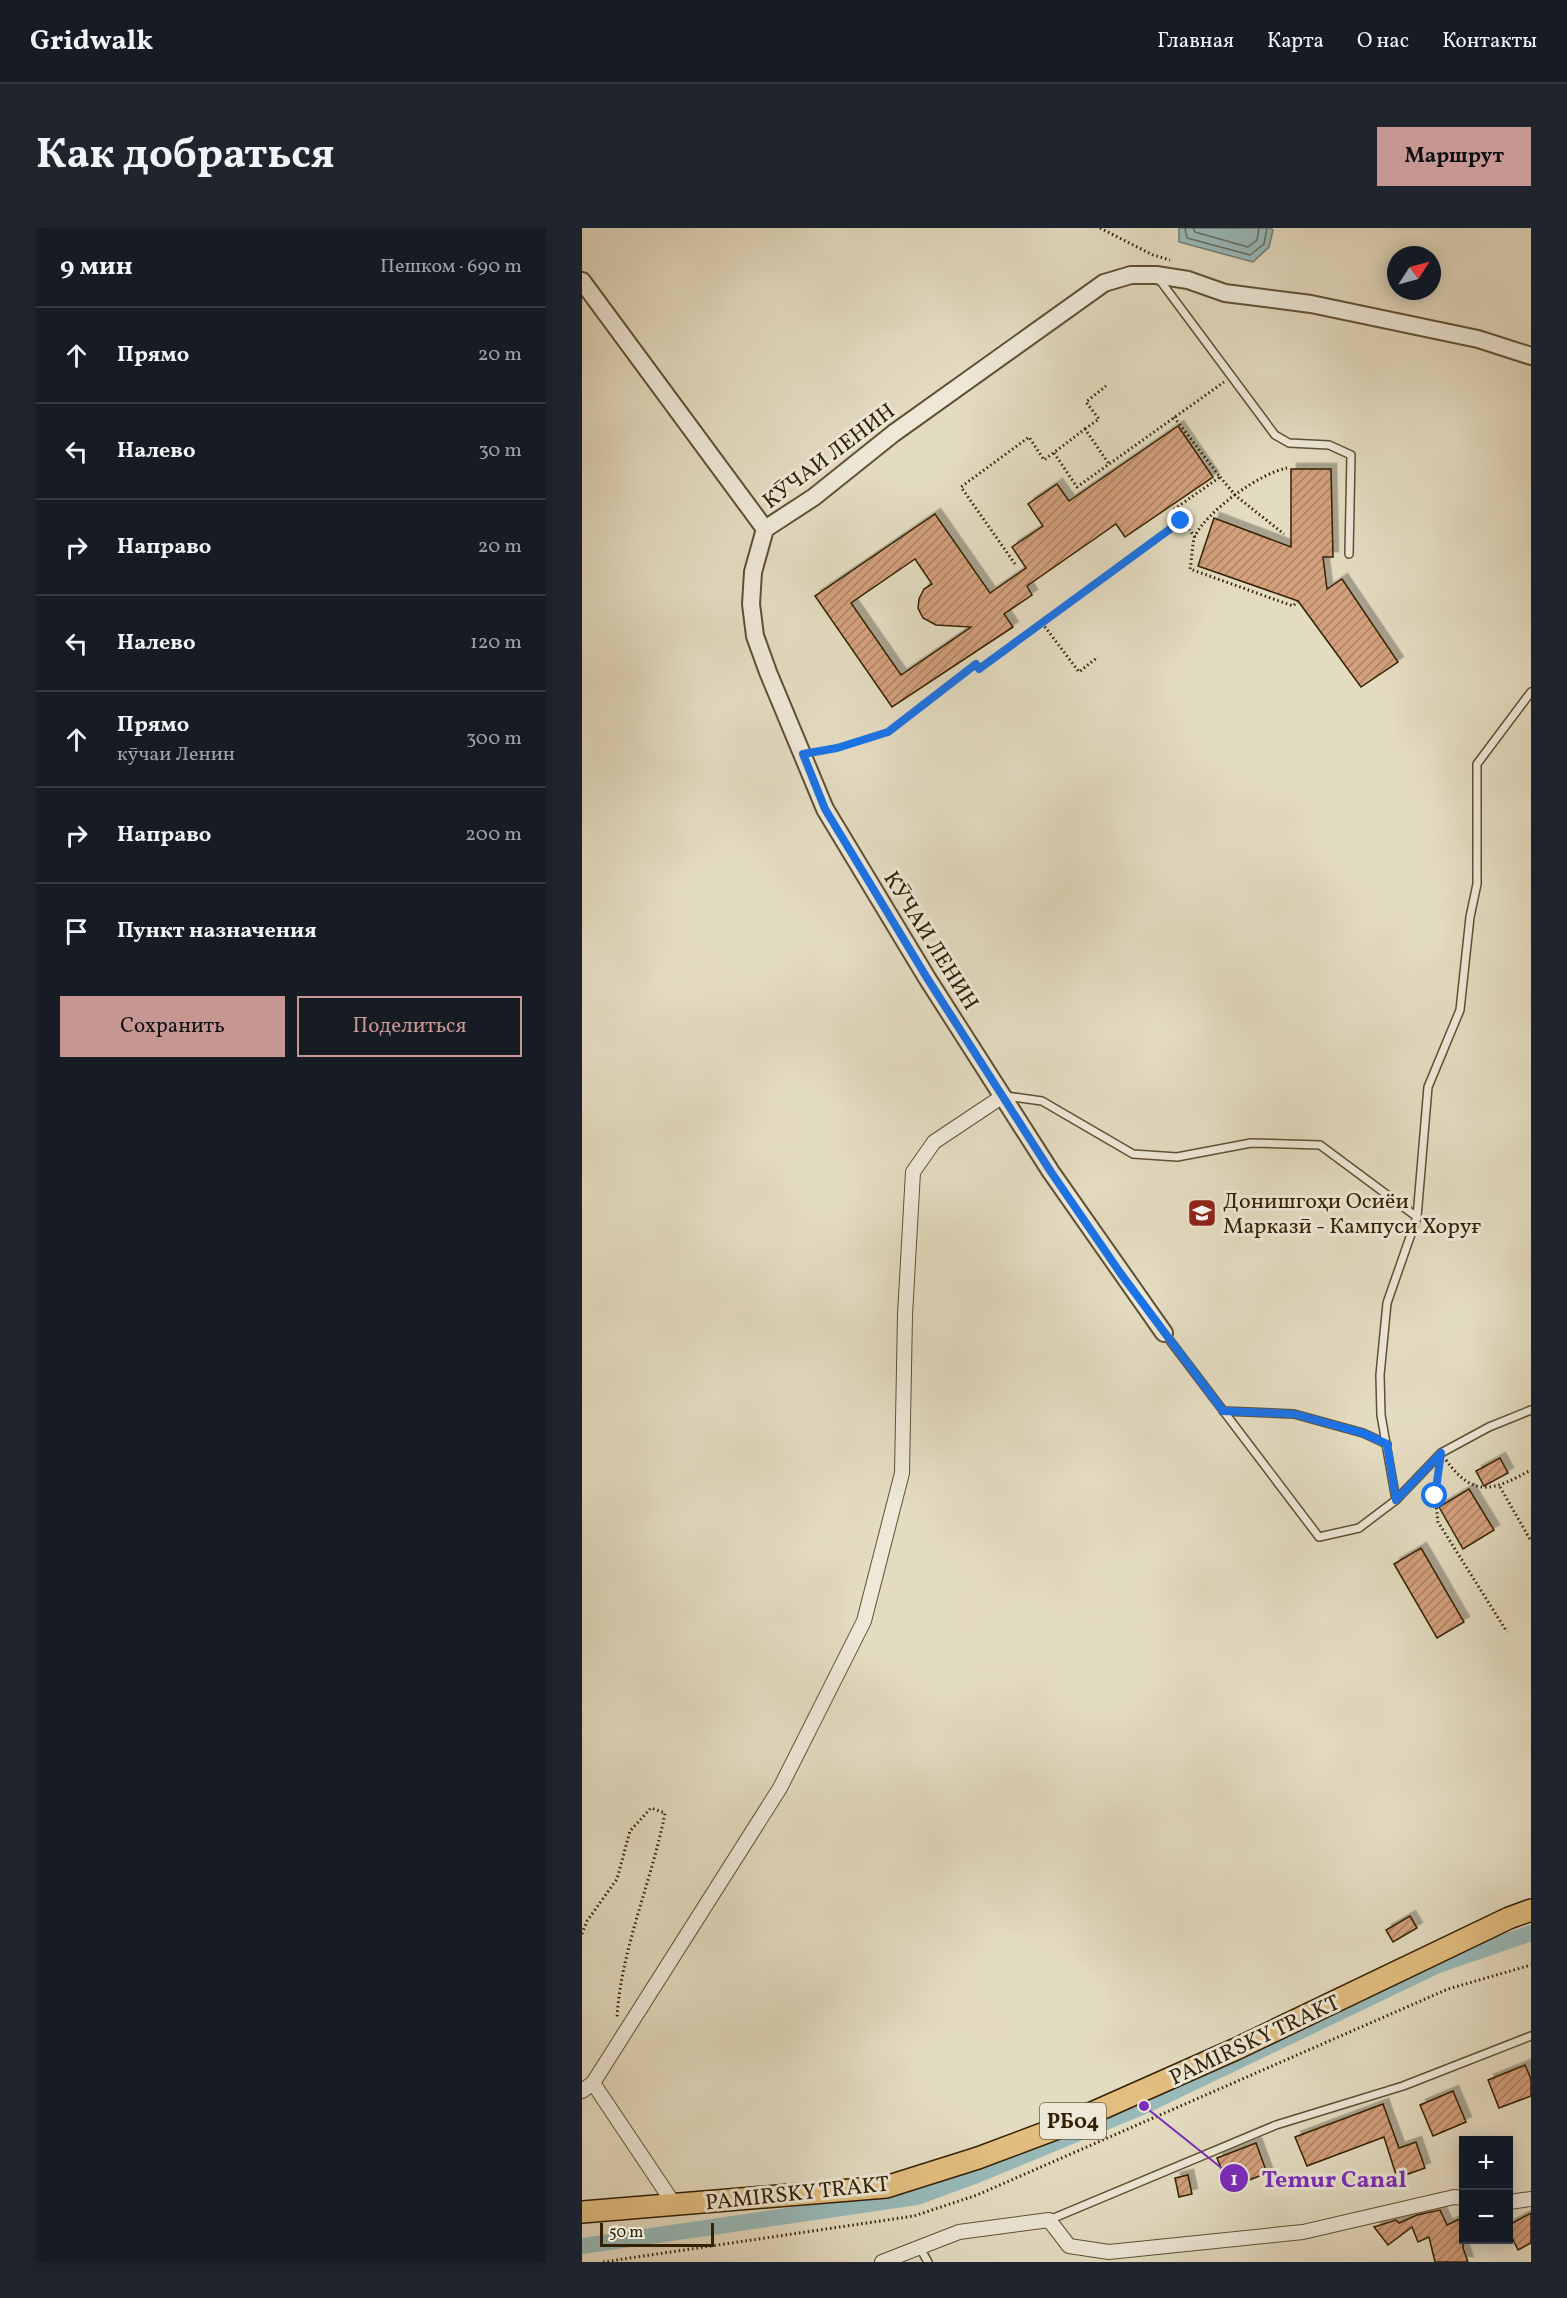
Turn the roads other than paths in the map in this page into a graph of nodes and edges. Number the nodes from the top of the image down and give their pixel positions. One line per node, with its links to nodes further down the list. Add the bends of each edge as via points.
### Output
1 (1156, 275): 3 (street, КӮЧАИ ЛЕНИН, via 1188,280 1225,293 1346,310 1478,339); 4 (street, КӮЧАИ ЛЕНИН, via 1131,275 1104,283); 5 (lane, via 1275,435 1289,443 1329,445 1351,455)
2 (582, 281): 4 (street)
3 (1531, 356)
4 (765, 530): 7 (street, КӮЧАИ ЛЕНИН, via 753,572 755,636 825,809)
5 (1349, 554)
6 (1531, 692): 8 (lane, via 1478,764 1477,884 1460,1010 1428,1087)
7 (1004, 1096): 8 (lane, via 1042,1101 1133,1154 1177,1157 1251,1143 1320,1145); 9 (street, КӮЧАИ ЛЕНИН, via 1051,1172); 16 (street, via 934,1142 913,1172 902,1473 864,1621 780,1788)
8 (1417, 1217): 12 (lane, via 1387,1303 1380,1375 1381,1415)
9 (1164, 1333): 11 (lane)
10 (1531, 1410): 13 (lane, via 1441,1453)
11 (1223, 1411): 12 (lane, via 1294,1414 1363,1433); 13 (lane, via 1319,1537 1359,1528)
12 (1387, 1444): 13 (lane)
13 (1396, 1500)
14 (1531, 1910): 20 (main road, PAMIRSKY TRAKT / РБ04, via 1236,2049 1058,2128 978,2158 886,2187)
15 (1531, 2036): 22 (lane, via 1403,2086 1276,2125)
16 (587, 2087): 20 (street)
17 (1459, 2198): 22 (street, via 1303,2232 1109,2252 1069,2246)
18 (1531, 2199): 19 (street)
19 (1513, 2201)
20 (674, 2204): 21 (main road, PAMIRSKY TRAKT / РБ04)
21 (582, 2212)
22 (1049, 2220): 23 (street, via 959,2232)
23 (920, 2247): 24 (street); 25 (lane)
24 (882, 2262)
25 (928, 2262)

